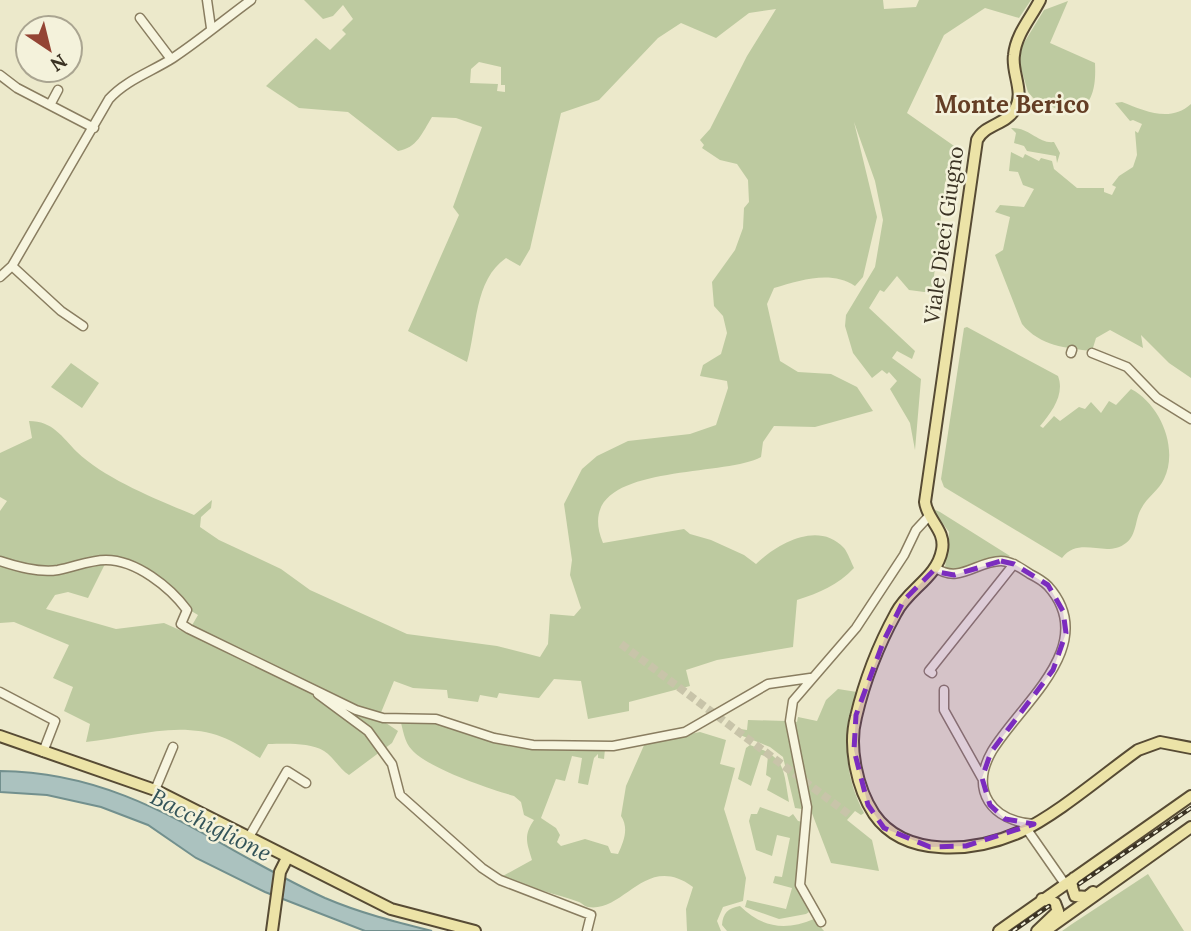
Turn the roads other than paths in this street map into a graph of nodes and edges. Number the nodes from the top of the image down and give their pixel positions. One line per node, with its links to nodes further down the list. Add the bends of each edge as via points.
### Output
1 (207, 0): 5 (street)
2 (251, 0): 5 (street)
3 (1041, 0): 16 (main road, Viale Dieci Giugno, via 1017,40 1013,58 1017,107 977,140 925,502)
4 (139, 18): 6 (street)
5 (211, 28): 6 (street)
6 (171, 60): 10 (street, via 116,91)
7 (0, 75): 9 (street)
8 (58, 90): 9 (street)
9 (50, 105): 10 (street)
10 (94, 128): 11 (street)
11 (12, 266): 12 (street); 13 (street)
12 (0, 277)
13 (83, 326)
14 (1092, 353): 15 (street, via 1127,367 1157,398)
15 (1191, 419)
16 (929, 516): 19 (main road, via 943,541); 21 (street, via 856,628 824,669)
17 (0, 561): 22 (street, via 46,571 107,560 123,563 156,580 179,599 187,610 181,624)
18 (1013, 564): 19 (street, via 1001,561 954,576); 20 (street, via 929,671); 29 (street, via 1048,585 1063,611 1066,633 1053,670 991,752)
19 (936, 568): 33 (main road, via 896,612 853,732 859,778 869,806 884,828 904,841 930,847 966,846)
20 (932, 673)
21 (810, 678): 22 (street, via 768,684 685,732 596,747 533,745 436,719 383,718 355,710); 40 (street, via 793,701 790,721 807,807 800,885)
22 (311, 687): 43 (street, via 368,731 392,764 400,795 446,836 500,880 592,915)
23 (944, 690): 29 (street, via 944,710)
24 (0, 692): 28 (street, via 55,721)
25 (0, 736): 28 (main road)
26 (173, 747): 31 (street)
27 (1191, 748): 33 (main road, via 1160,742 1138,750)
28 (43, 752): 31 (main road)
29 (982, 778): 33 (street, via 990,805 1005,819)
30 (306, 783): 35 (street, via 287,771)
31 (155, 790): 35 (main road)
32 (1191, 796): 38 (main road)
33 (1030, 826): 38 (street)
34 (1191, 827): 37 (main road)
35 (249, 837): 36 (main road)
36 (286, 858): 41 (main road); 42 (main road, via 391,909)
37 (1125, 872): 38 (main road, via 1081,898 1073,893); 46 (main road)
38 (1069, 881): 39 (main road)
39 (1042, 899): 44 (main road); 45 (main road, via 1055,903 1058,911)
40 (821, 922)
41 (272, 931)
42 (475, 931)
43 (587, 931)
44 (999, 931)
45 (1037, 931)
46 (1045, 931)

